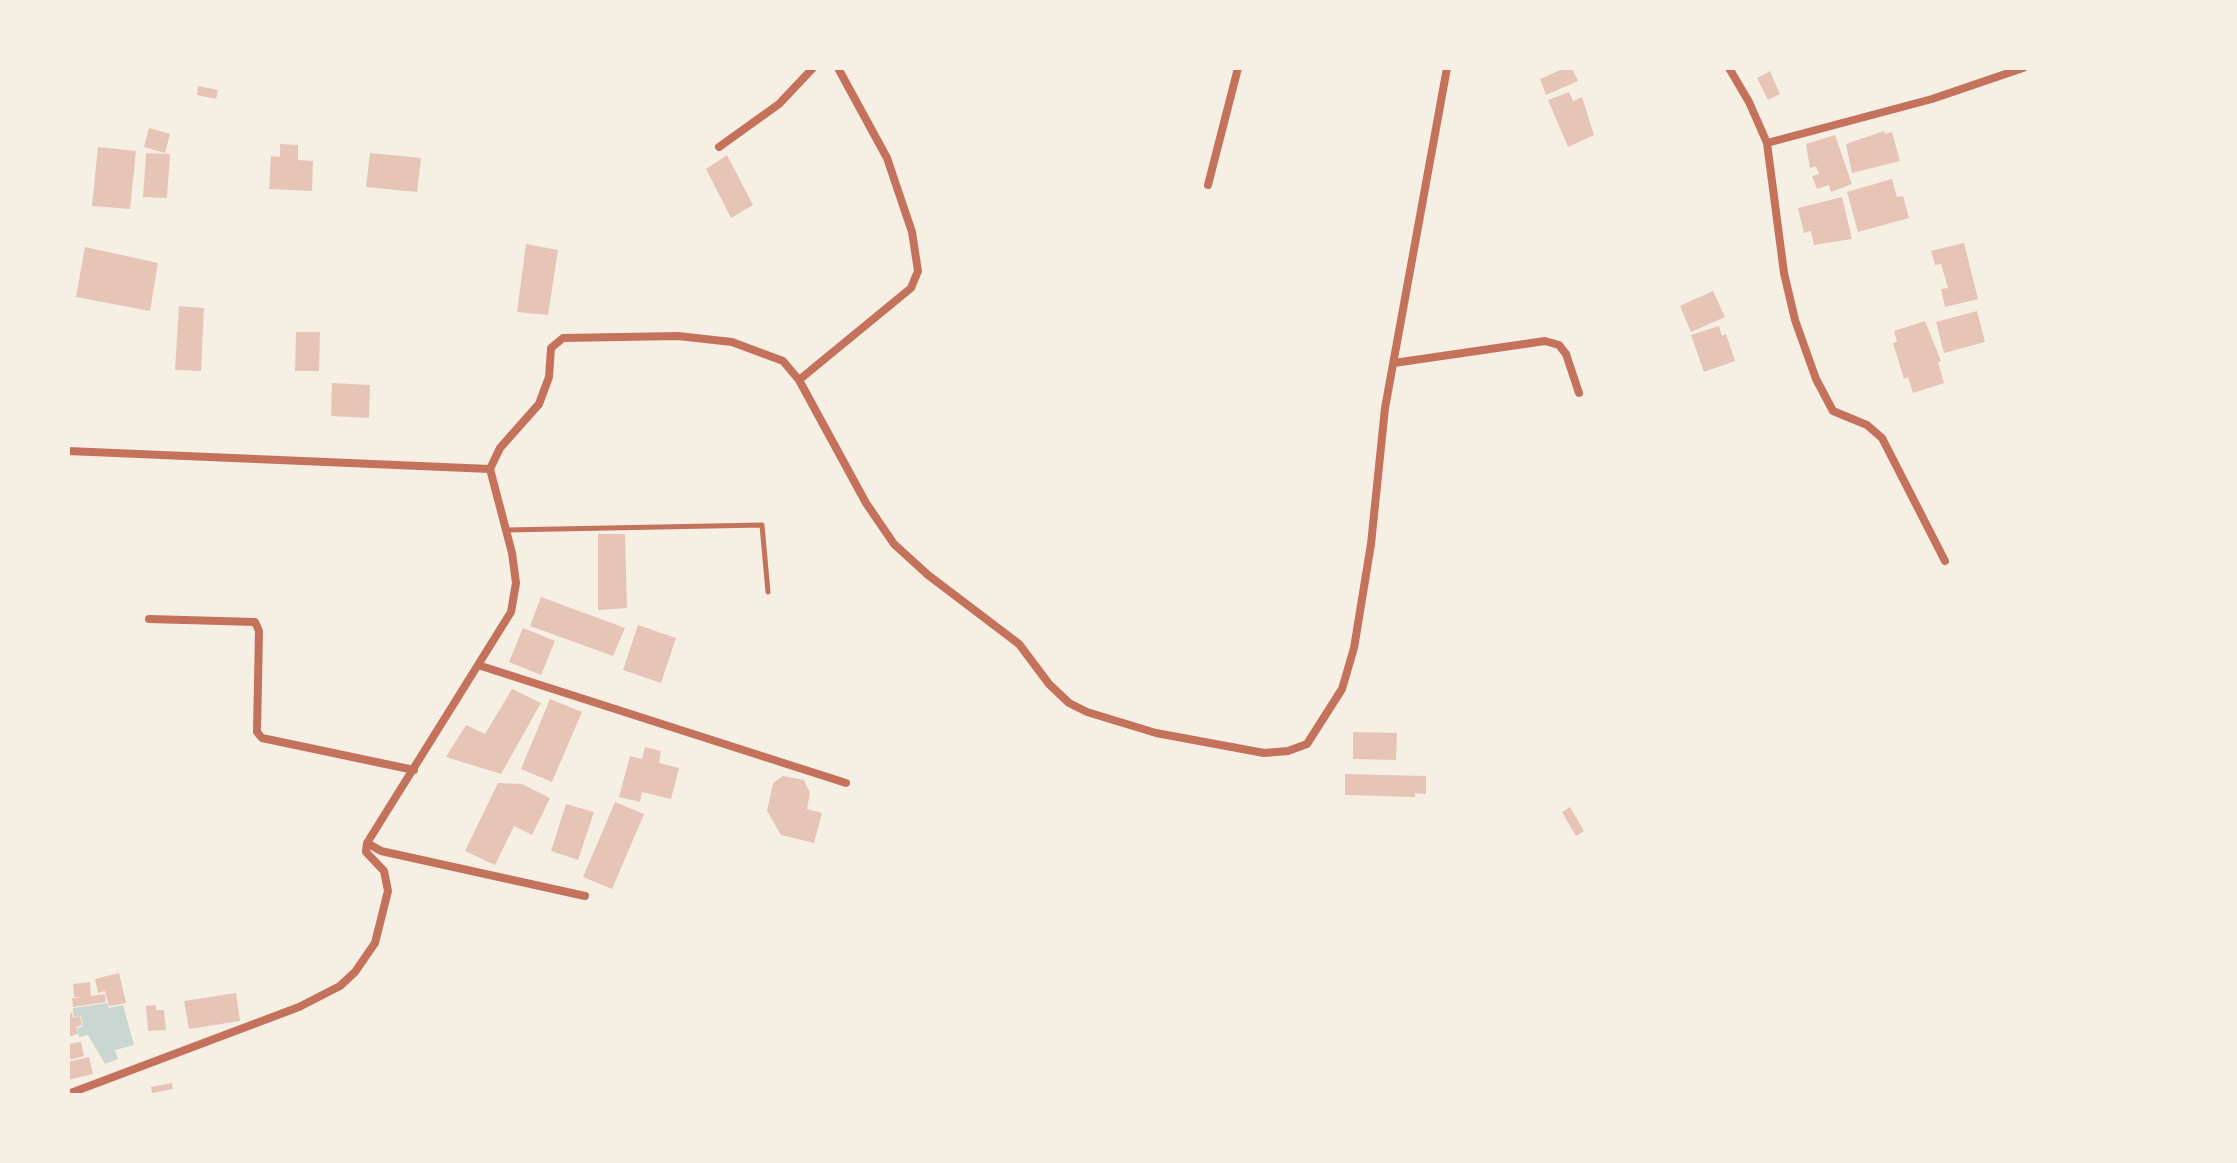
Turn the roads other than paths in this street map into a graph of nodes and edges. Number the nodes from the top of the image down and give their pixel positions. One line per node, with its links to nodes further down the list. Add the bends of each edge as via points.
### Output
1 (813, 68): 8 (street, via 779,104)
2 (838, 68): 11 (street, via 887,158 912,232 918,271 911,288)
3 (1238, 68): 9 (street)
4 (1447, 68): 10 (street)
5 (1729, 68): 7 (street)
6 (2023, 68): 7 (street, via 1932,99)
7 (1767, 143): 16 (street, via 1784,273 1816,379 1833,411 1867,425 1882,438)
8 (719, 147)
9 (1208, 185)
10 (1394, 363): 11 (street, via 1354,648 1342,689 1307,744 1264,753 1156,733 1069,703 1019,644 894,544); 12 (street, via 1545,341 1566,354)
11 (799, 380): 14 (street, via 783,361 732,342 648,334 563,338 551,348 549,377 539,404 500,448)
12 (1579, 393)
13 (68, 451): 14 (street)
14 (490, 469): 15 (street)
15 (506, 530): 17 (lane, via 762,525); 19 (street, via 515,598)
16 (1945, 561)
17 (768, 592)
18 (149, 619): 20 (street, via 255,622 257,732 262,738)
19 (481, 666): 20 (street); 21 (street)
20 (414, 770): 22 (street)
21 (846, 783)
22 (367, 843): 23 (street, via 381,851); 24 (street, via 366,852 384,871 384,915 375,943 340,986 299,1007)
23 (585, 896)
24 (68, 1094)

